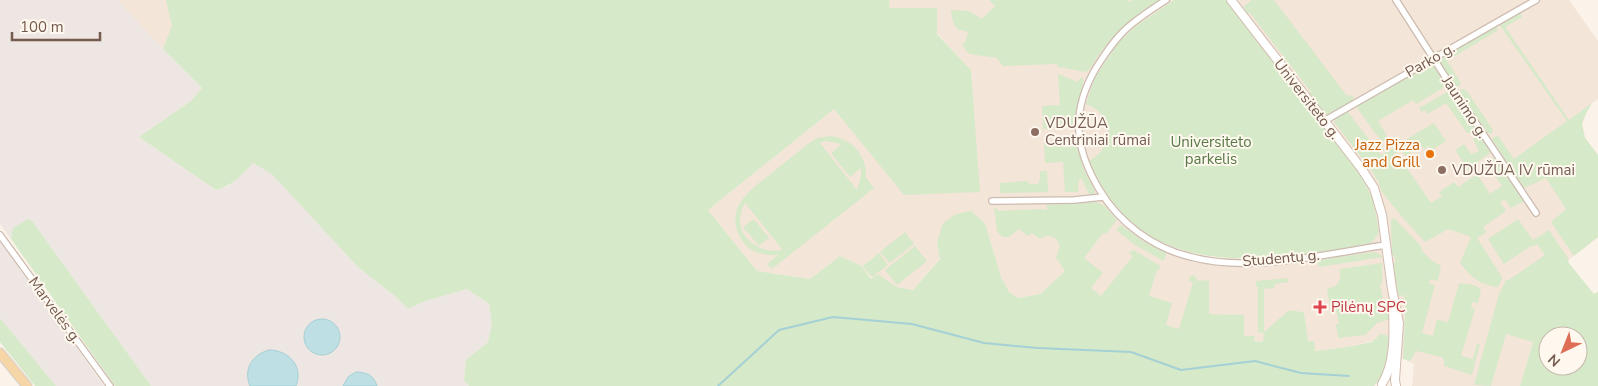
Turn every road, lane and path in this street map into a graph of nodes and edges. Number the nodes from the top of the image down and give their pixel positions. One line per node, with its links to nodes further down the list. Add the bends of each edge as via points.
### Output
1 (1166, 0): 7 (street, Studentų g., via 1115,41 1091,77 1081,102 1080,145)
2 (1231, 0): 6 (main road, Universiteto g.)
3 (1396, 0): 5 (street, Jaunimo g.)
4 (1536, 0): 5 (street, Parko g.)
5 (1434, 58): 6 (street, Parko g.); 9 (street, Jaunimo g.)
6 (1324, 121): 11 (main road, Universiteto g., via 1374,188)
7 (1103, 197): 8 (street); 11 (street, Studentų g., via 1122,219 1149,240 1192,258 1252,263)
8 (992, 202)
9 (1536, 213)
10 (0, 235): 16 (street, Marvelės g.)
11 (1386, 244): 12 (main road, Universiteto g.)
12 (1392, 289): 14 (main road, Universiteto g., via 1391,362 1388,375); 17 (main road, Universiteto g., via 1400,330)
13 (0, 353): 15 (main road)
14 (1380, 385): 17 (main road)
15 (27, 386)
16 (110, 386)
17 (1395, 386)

